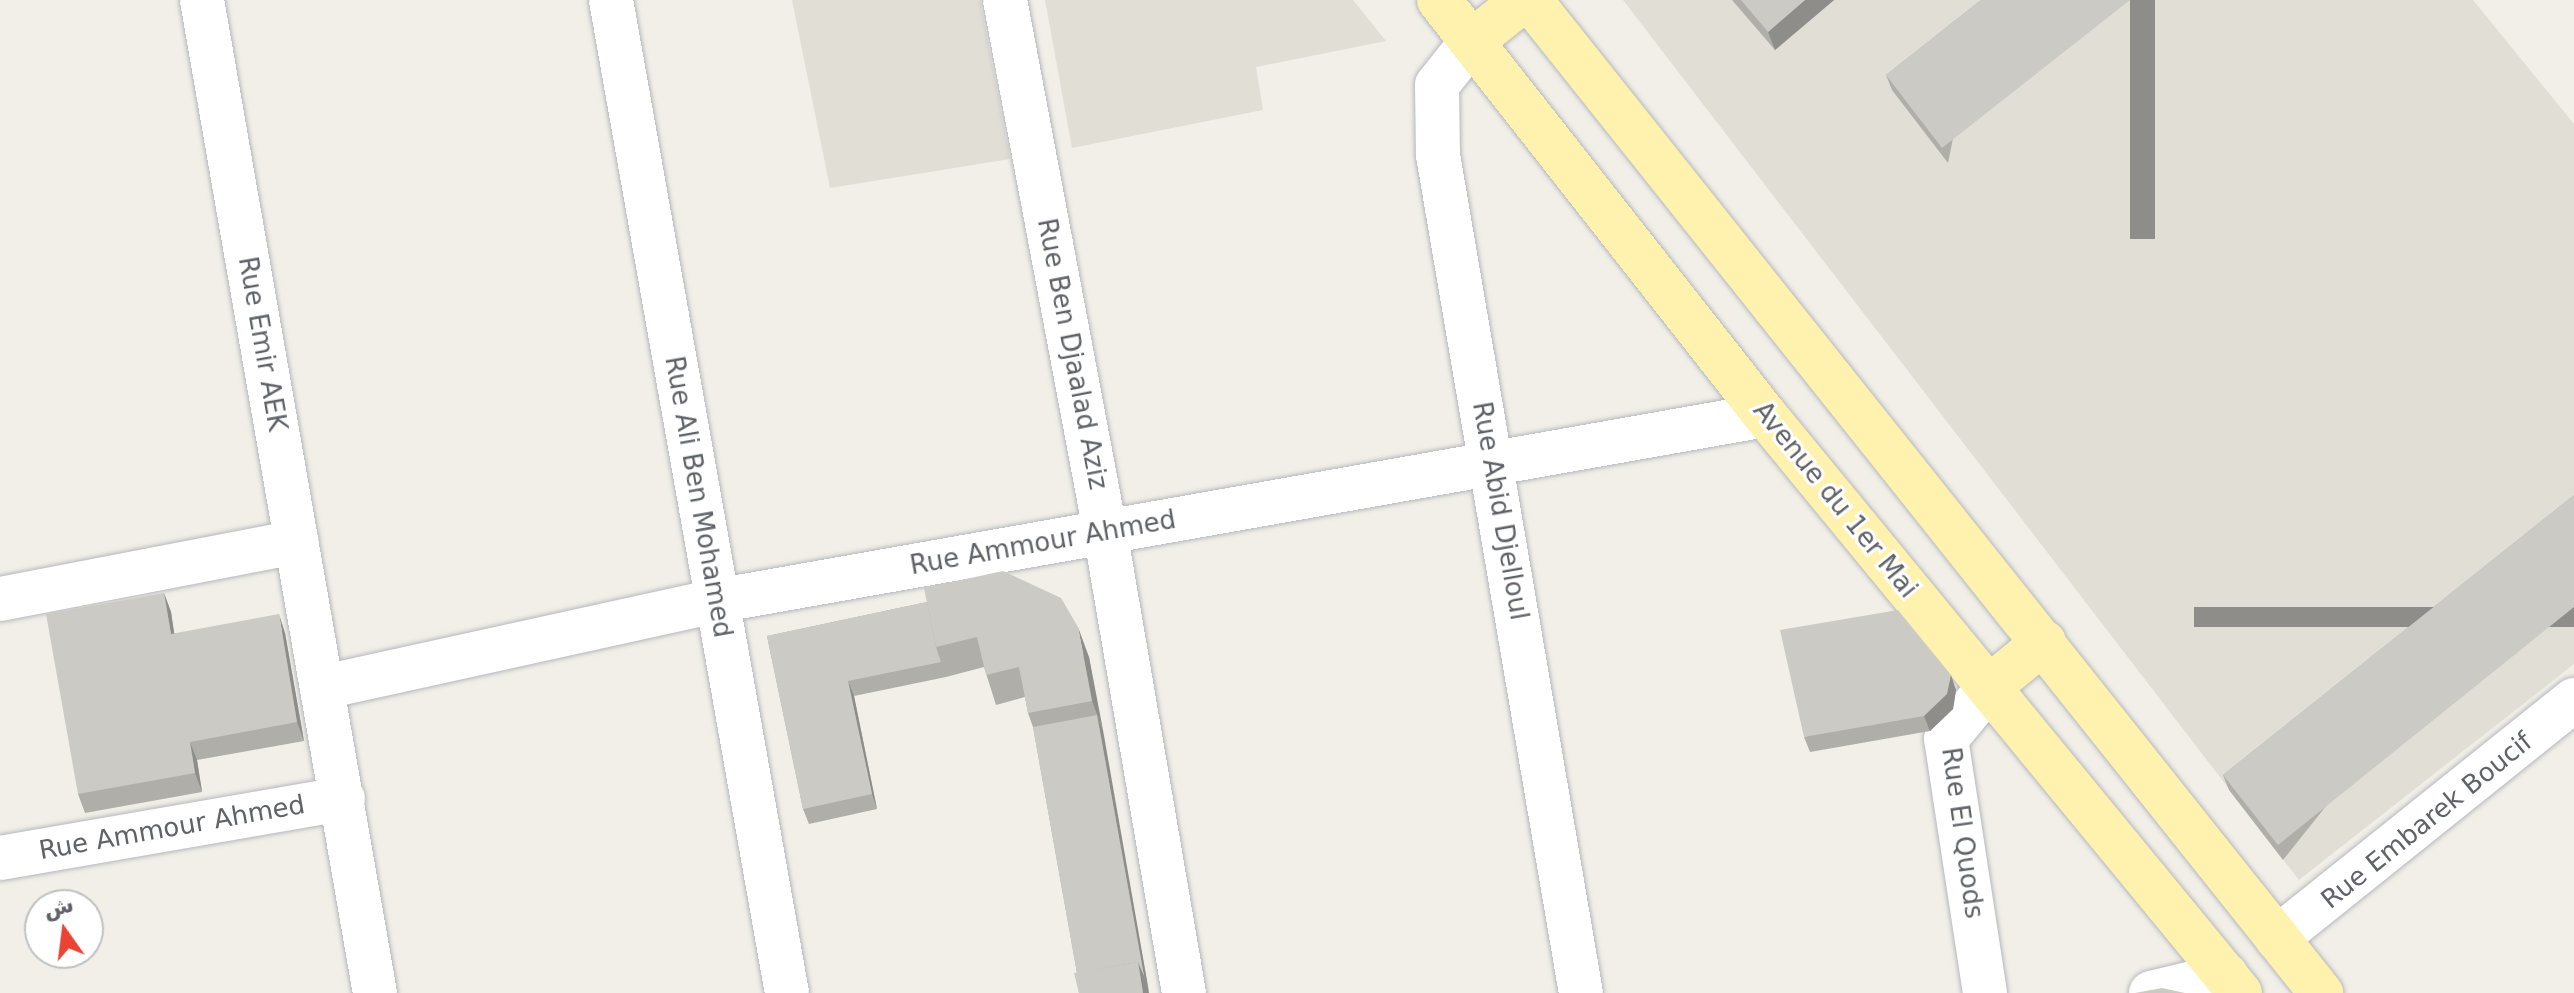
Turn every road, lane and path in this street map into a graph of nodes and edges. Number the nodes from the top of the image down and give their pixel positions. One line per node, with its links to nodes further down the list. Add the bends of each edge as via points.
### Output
1 (202, 0): 10 (street, Rue Emir AEK)
2 (611, 0): 12 (street, Rue Ali Ben Mohamed)
3 (1005, 0): 9 (street, Rue Ben Djaalad Aziz)
4 (1439, 0): 6 (main road, Avenue du 1er Mai)
5 (1527, 0): 6 (main road); 13 (main road)
6 (1472, 41): 7 (main road, Avenue du 1er Mai); 8 (street, Rue Abid Djelloul, via 1437,85 1434,111)
7 (1765, 415): 8 (street, Rue Ammour Ahmed); 15 (main road, Avenue du 1er Mai)
8 (1492, 466): 9 (street, Rue Ammour Ahmed); 24 (street, Rue Abid Djelloul)
9 (1105, 531): 12 (street, Rue Ammour Ahmed); 23 (street, Rue Ben Djaalad Aziz)
10 (297, 542): 11 (street); 14 (street, Rue Emir AEK)
11 (0, 599)
12 (716, 601): 14 (street, Rue Ammour Ahmed); 22 (street, Rue Ali Ben Mohamed)
13 (2044, 642): 15 (main road); 19 (main road)
14 (324, 687): 17 (street, Rue Emir AEK)
15 (1989, 687): 20 (main road, Avenue du 1er Mai); 25 (street, Rue El Quods, via 1946,739)
16 (2574, 700): 19 (street, Rue Embarek Boucif)
17 (343, 799): 18 (street, Rue Ammour Ahmed); 21 (street, Rue Emir AEK)
18 (0, 858)
19 (2277, 938): 20 (main road); 27 (main road)
20 (2233, 984): 26 (street)
21 (375, 993)
22 (787, 993)
23 (1184, 993)
24 (1581, 993)
25 (1985, 993)
26 (2151, 993)
27 (2321, 993)

